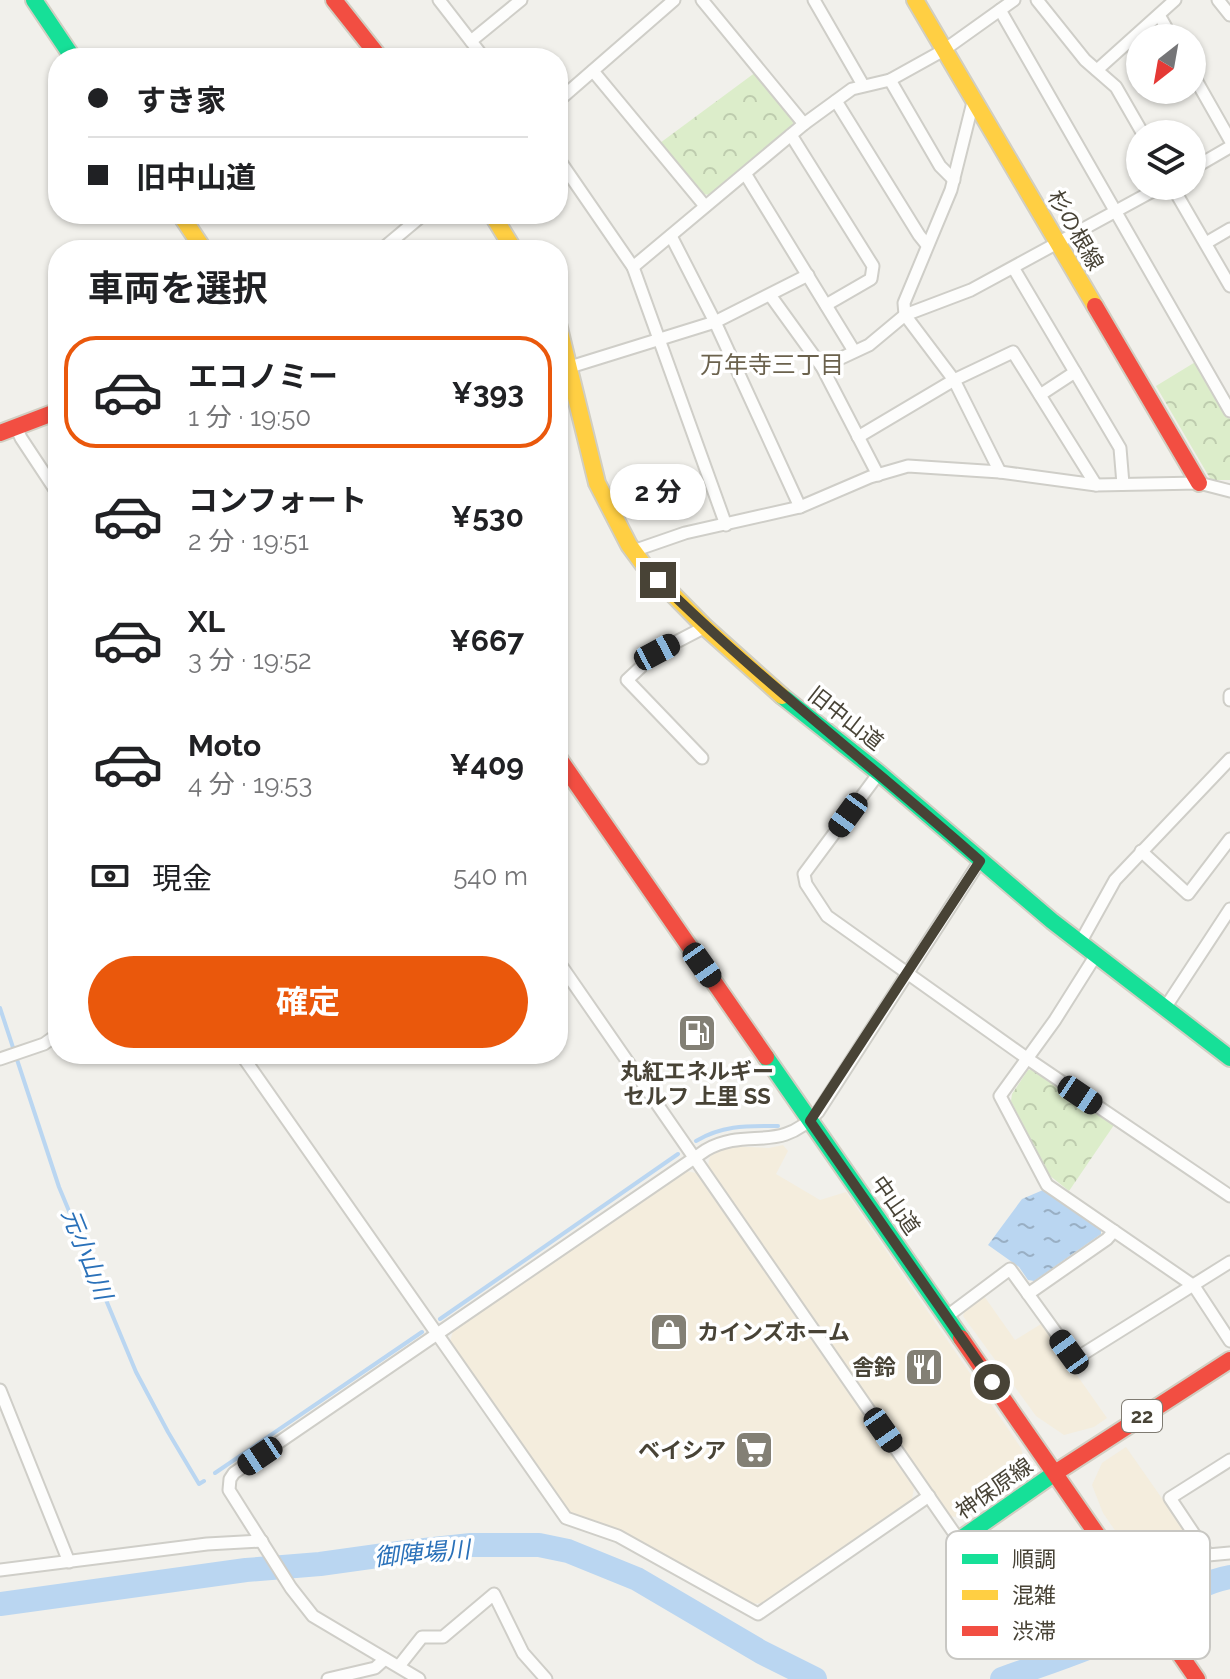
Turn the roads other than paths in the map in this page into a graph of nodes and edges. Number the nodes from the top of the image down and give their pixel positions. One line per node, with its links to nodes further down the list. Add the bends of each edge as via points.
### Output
1 (34, 0): 18 (main road)
2 (334, 0): 19 (main road)
3 (439, 0): 17 (street)
4 (521, 0): 17 (street)
5 (674, 0): 23 (street)
6 (702, 0): 31 (street)
7 (814, 0): 25 (street)
8 (915, 0): 21 (main road, 杉の根線)
9 (1014, 0): 13 (street)
10 (1175, 0): 14 (street)
11 (1218, 0): 15 (street)
12 (1044, 3): 22 (street)
13 (1000, 10): 21 (street); 42 (street)
14 (1159, 15): 16 (street); 22 (street)
15 (1230, 15)
16 (1164, 24)
17 (471, 41): 20 (street)
18 (66, 48)
19 (372, 48)
20 (476, 48)
21 (944, 50): 24 (street); 27 (main road, 杉の根線)
22 (1097, 70): 30 (street, via 1116,87)
23 (593, 71): 26 (street); 41 (street)
24 (890, 80): 25 (street); 38 (street, via 940,166)
25 (863, 85): 29 (street)
26 (568, 92)
27 (974, 98): 38 (street); 47 (main road, 杉の根線)
28 (1206, 98): 33 (street)
29 (836, 101): 31 (street); 49 (street)
30 (1135, 120)
31 (804, 124): 32 (street)
32 (791, 135): 37 (street); 55 (street, via 873,266 871,279)
33 (1230, 140)
34 (1230, 147): 35 (street)
35 (1206, 161)
36 (568, 173): 50 (street)
37 (746, 175): 41 (street); 52 (street)
38 (954, 180): 49 (street)
39 (1135, 200): 42 (street)
40 (1180, 200): 48 (street)
41 (705, 206): 45 (street)
42 (1113, 211): 47 (street); 66 (street)
43 (412, 224): 46 (street)
44 (1230, 229): 48 (street)
45 (671, 236): 50 (street); 57 (street)
46 (393, 240)
47 (1058, 243): 51 (street); 73 (main road, 杉の根線)
48 (1206, 243): 53 (street)
49 (927, 245): 56 (street, via 904,303)
50 (633, 267): 58 (street)
51 (1014, 269): 56 (street); 63 (street)
52 (808, 275): 54 (street); 55 (street)
53 (1230, 286)
54 (770, 295): 57 (street); 62 (street)
55 (826, 305): 59 (street)
56 (905, 315): 59 (street); 64 (street)
57 (715, 322): 58 (street); 77 (street)
58 (659, 339): 61 (street); 78 (street)
59 (854, 351): 62 (street)
60 (568, 360): 61 (main road, 旧中山道)
61 (570, 367): 79 (main road, 旧中山道, via 597,483)
62 (822, 367): 69 (street)
63 (1075, 372): 65 (street); 74 (street, via 1120,448)
64 (954, 380): 65 (street, via 1013,352); 69 (street); 70 (street)
65 (1040, 395): 75 (street)
66 (1230, 411)
67 (48, 415): 68 (main road)
68 (8, 430): 72 (street, via 21,438)
69 (858, 437): 71 (street)
70 (1000, 472): 71 (street, via 908,466); 75 (street)
71 (878, 475): 77 (street)
72 (48, 479)
73 (1199, 483): 74 (street); 76 (street)
74 (1123, 484): 75 (street)
75 (1096, 485)
76 (1230, 491)
77 (800, 507): 78 (street)
78 (726, 525): 79 (street)
79 (633, 551): 80 (main road, 旧中山道)
80 (705, 627): 81 (street, via 657,652 627,680); 84 (main road, 旧中山道)
81 (702, 758)
82 (1228, 765): 86 (street)
83 (568, 771): 99 (main road, 中山道)
84 (879, 773): 87 (main road, 旧中山道); 91 (street, via 804,874 827,916)
85 (1230, 839): 86 (street, via 1188,894)
86 (1141, 851): 89 (street, via 1115,880)
87 (980, 861): 89 (main road, 旧中山道); 91 (street)
88 (1230, 909): 93 (street)
89 (1080, 943): 90 (main road, 旧中山道)
90 (1096, 955): 93 (main road, 旧中山道); 97 (street)
91 (905, 974): 97 (street); 99 (street)
92 (568, 975): 100 (street)
93 (1165, 1008): 96 (main road, 旧中山道)
94 (48, 1041): 95 (street)
95 (2, 1058)
96 (1230, 1058)
97 (1028, 1059): 101 (street); 102 (street, via 1000,1096 1047,1185)
98 (248, 1064): 107 (street)
99 (810, 1121): 100 (street, via 774,1138 721,1141); 106 (main road, 中山道)
100 (695, 1159): 107 (street); 113 (street)
101 (1230, 1196)
102 (1114, 1231): 104 (street); 105 (street)
103 (1230, 1262): 104 (street)
104 (1194, 1286): 105 (street, via 1075,1359); 108 (street)
105 (1028, 1294): 106 (street, via 1010,1269)
106 (946, 1317): 112 (main road, 中山道)
107 (438, 1333): 113 (street, via 566,1518 618,1536 758,1614); 118 (street, via 234,1473 229,1490)
108 (1230, 1341)
109 (1230, 1360): 112 (main road, 22)
110 (0, 1390): 121 (street)
111 (1230, 1460): 117 (street, via 1170,1498)
112 (1055, 1473): 115 (main road, 神保原線); 116 (main road, 中山道)
113 (929, 1496): 114 (street)
114 (953, 1531)
115 (972, 1531)
116 (1095, 1531)
117 (1192, 1531)
118 (262, 1541): 121 (street); 123 (street, via 303,1605 324,1624)
119 (1230, 1553): 120 (street)
120 (1210, 1555)
121 (69, 1562): 122 (street)
122 (0, 1570)
123 (385, 1659): 125 (street); 126 (street, via 375,1668)
124 (1183, 1659): 129 (main road, 中山道)
125 (399, 1666): 127 (street); 128 (street, via 422,1637 443,1637 494,1594 523,1653)
126 (328, 1679)
127 (419, 1679)
128 (546, 1679)
129 (1197, 1679)

